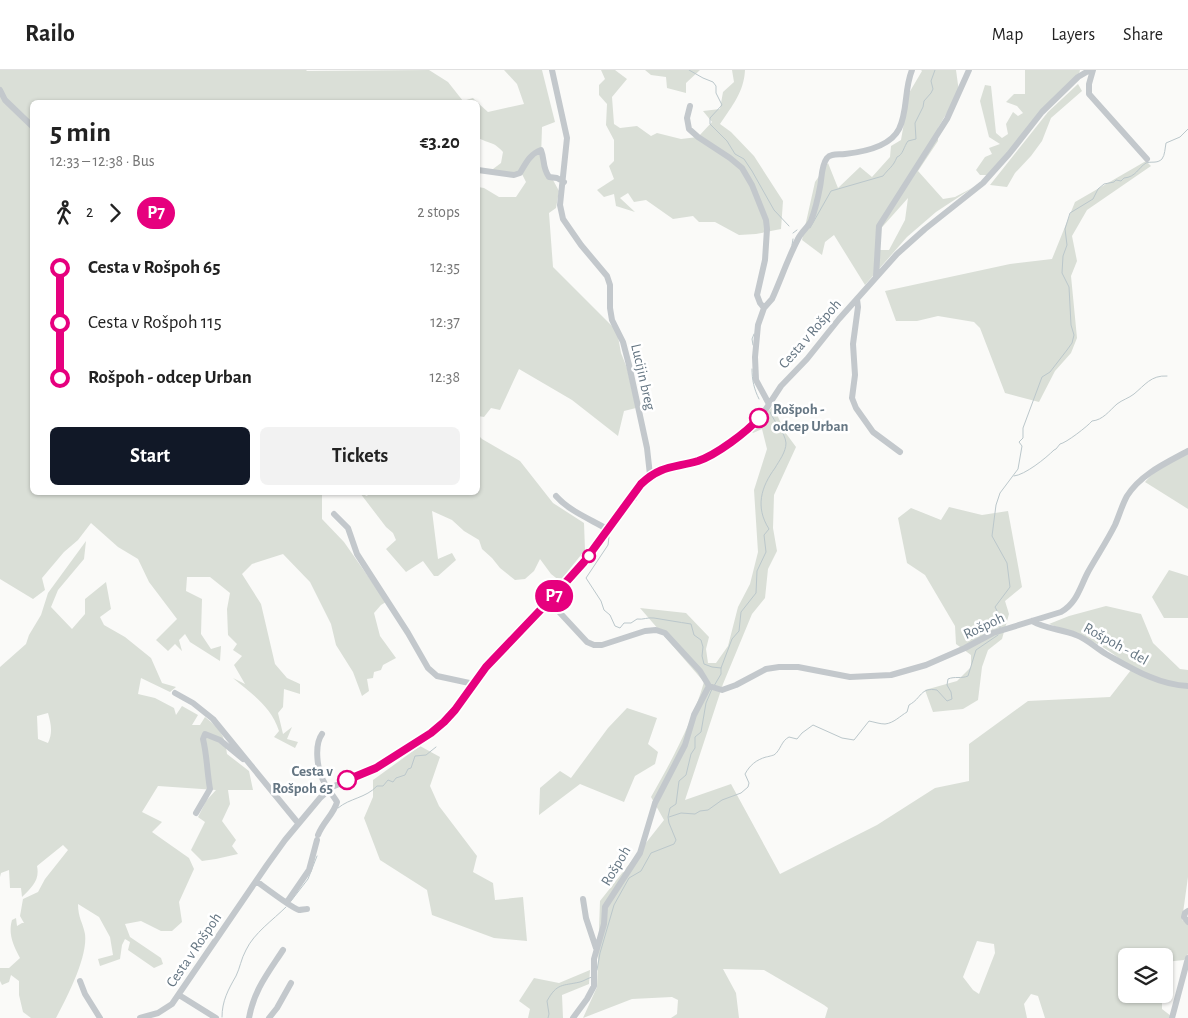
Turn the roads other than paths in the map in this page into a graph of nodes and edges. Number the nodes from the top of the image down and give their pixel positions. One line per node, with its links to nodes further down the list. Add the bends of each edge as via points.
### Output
1 (552, 70): 10 (street, Lucijin breg, via 567,138)
2 (912, 70): 13 (street, via 899,131 875,148 828,156 810,223 801,232 772,299)
3 (969, 70): 11 (street, via 947,119 878,226)
4 (1091, 70): 8 (street, via 1089,94); 11 (street, Cesta v Rošpoh, via 1051,102 983,183 910,241)
5 (0, 90): 7 (street, via 5,100)
6 (690, 106): 13 (street, via 687,118 690,129 742,168 766,220 765,260 757,295)
7 (30, 124)
8 (1147, 159)
9 (480, 170): 10 (street, via 514,175 520,173 535,152 541,150 544,169 549,177)
10 (564, 182): 17 (street, Lucijin breg, via 560,205 563,219 607,276 610,285 612,320 625,350)
11 (876, 277): 12 (street, Cesta v Rošpoh)
12 (857, 300): 14 (street, Cesta v Rošpoh, via 779,388); 16 (street, via 852,398 873,432)
13 (764, 308): 14 (street, via 758,325 755,369 756,380)
14 (769, 404): 17 (street, Cesta v Rošpoh, via 751,427 724,447 700,460)
15 (1188, 451): 22 (street, Rošpoh, via 1144,477 1126,497 1116,522 1070,606)
16 (900, 452)
17 (650, 475): 20 (street, Cesta v Rošpoh)
18 (556, 496): 20 (street, via 563,504)
19 (334, 514): 23 (street, via 348,528 357,554 433,673)
20 (607, 529): 21 (street, Cesta v Rošpoh, via 584,562)
21 (549, 601): 23 (street, Cesta v Rošpoh); 25 (street, via 594,645 602,646 645,631 665,633)
22 (1032, 621): 24 (street, Rošpoh - del, via 1077,635 1152,678); 25 (street, Rošpoh, via 993,633 926,666 892,675 850,677 798,667 779,667 766,669 730,688)
23 (474, 684): 29 (street, Cesta v Rošpoh, via 455,710 431,733 376,768)
24 (1188, 686)
25 (712, 688): 38 (street, Rošpoh, via 694,715 684,745 655,803 640,853 605,907 604,924)
26 (175, 693): 28 (street, via 213,719)
27 (322, 734): 29 (street, via 318,739 319,767)
28 (250, 764): 30 (street, via 220,740 205,734 210,789); 31 (street)
29 (329, 790): 31 (street, Cesta v Rošpoh); 34 (street, via 337,802 336,808 322,824 310,870)
30 (196, 813)
31 (298, 823): 32 (street, Cesta v Rošpoh)
32 (256, 881): 34 (street); 43 (street, Cesta v Rošpoh)
33 (583, 899): 38 (street)
34 (287, 902): 35 (street, via 299,910)
35 (307, 909)
36 (1188, 910): 37 (street, via 1184,917)
37 (1188, 922)
38 (596, 949): 49 (street, Rošpoh, via 592,992)
39 (283, 950): 47 (street, via 257,990)
40 (1188, 958): 50 (street)
41 (80, 981): 44 (street)
42 (292, 983): 48 (street)
43 (179, 995): 45 (street, Cesta v Rošpoh, via 165,1010); 46 (street)
44 (100, 1018)
45 (140, 1018)
46 (216, 1018)
47 (249, 1018)
48 (269, 1018)
49 (573, 1018)
50 (1172, 1018)

